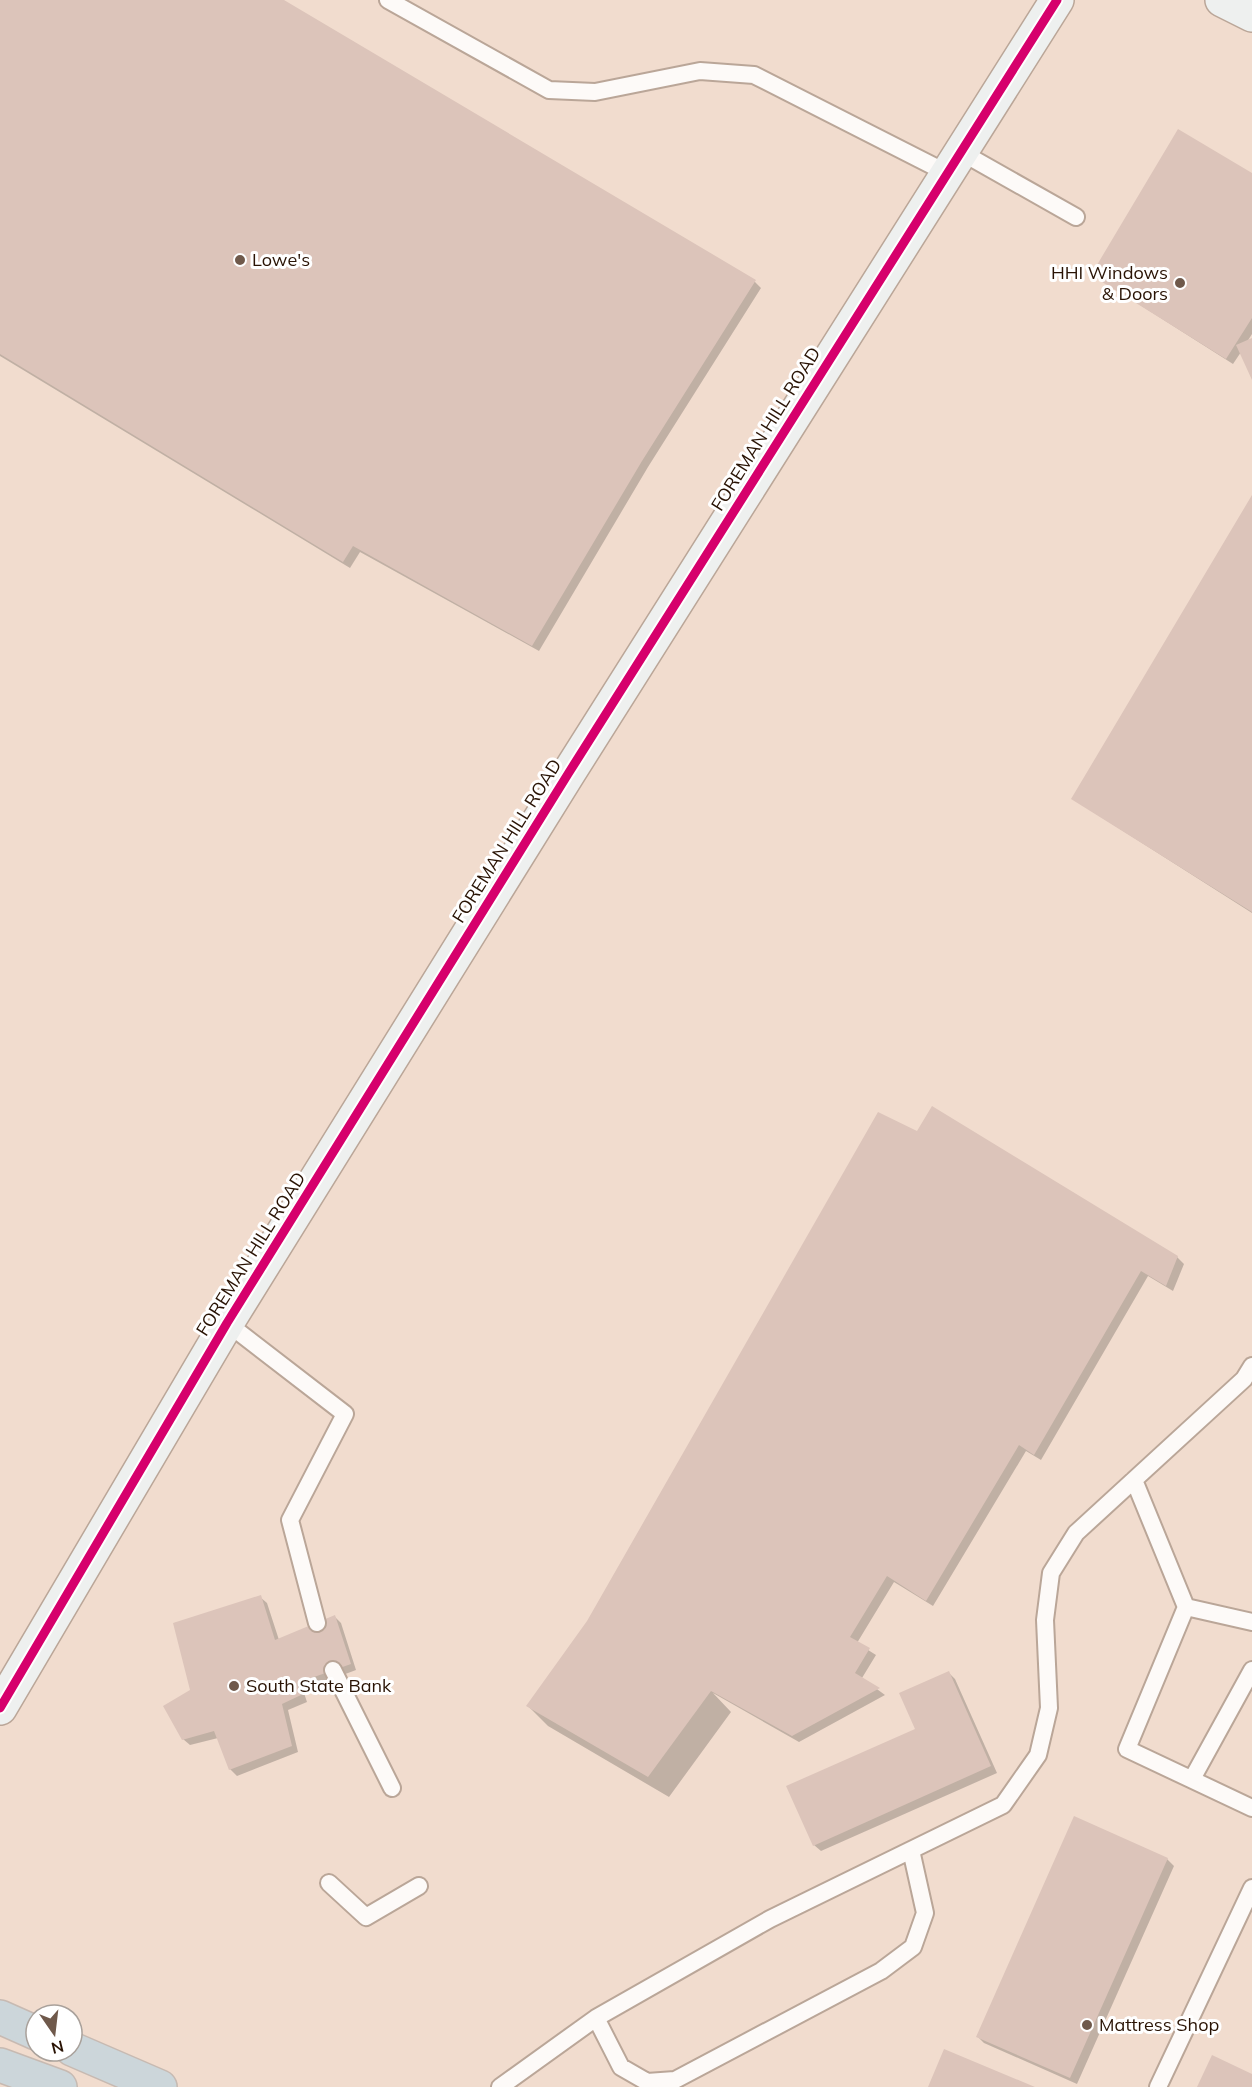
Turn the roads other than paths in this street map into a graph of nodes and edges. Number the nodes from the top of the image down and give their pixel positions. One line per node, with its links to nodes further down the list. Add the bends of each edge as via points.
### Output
1 (388, 0): 5 (lane, via 549,90 595,92 700,71 754,75)
2 (1057, 0): 5 (street, FOREMAN HILL ROAD)
3 (1222, 0): 4 (street)
4 (1252, 15)
5 (954, 163): 6 (lane); 7 (street, FOREMAN HILL ROAD)
6 (1076, 217)
7 (227, 1323): 12 (lane, via 345,1414 290,1520); 15 (street, FOREMAN HILL ROAD)
8 (1252, 1366): 9 (lane, via 1244,1379)
9 (1134, 1480): 10 (lane); 19 (lane, via 1076,1533 1051,1573 1045,1620 1049,1708 1038,1755 1003,1805)
10 (1186, 1607): 11 (lane); 16 (lane, via 1127,1749)
11 (1252, 1622)
12 (316, 1623)
13 (333, 1670): 17 (lane)
14 (1252, 1670): 16 (lane)
15 (0, 1708)
16 (1192, 1779): 18 (lane)
17 (392, 1788)
18 (1252, 1808)
19 (911, 1850): 24 (lane, via 770,1919); 24 (lane, via 925,1913 914,1947 871,1977 675,2080 647,2082 621,2067)
20 (329, 1883): 21 (lane, via 366,1917)
21 (419, 1886)
22 (1252, 1888): 31 (lane)
23 (0, 2017): 25 (highway)
24 (596, 2018): 30 (lane)
25 (24, 2028)
26 (84, 2054): 29 (highway)
27 (0, 2065): 28 (highway)
28 (60, 2087)
29 (160, 2087)
30 (500, 2087)
31 (1158, 2087)

